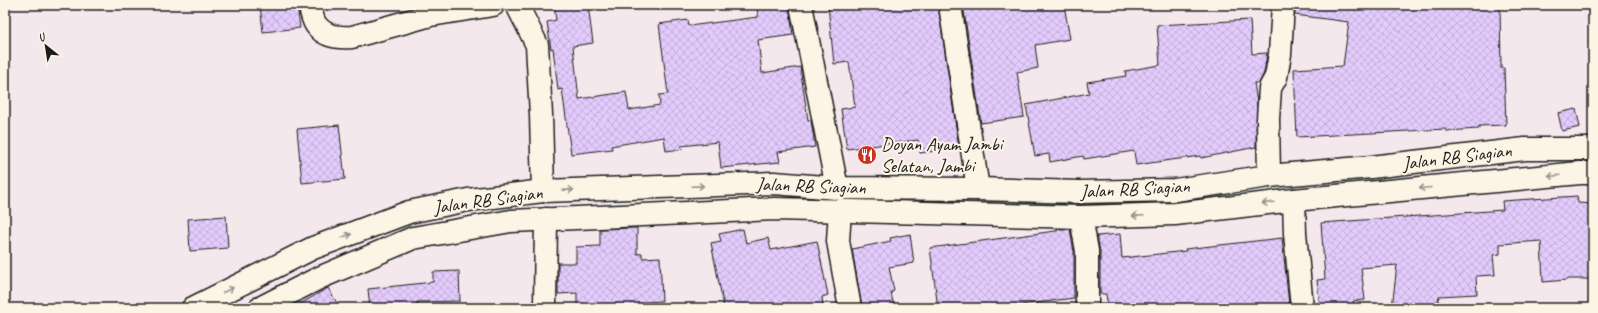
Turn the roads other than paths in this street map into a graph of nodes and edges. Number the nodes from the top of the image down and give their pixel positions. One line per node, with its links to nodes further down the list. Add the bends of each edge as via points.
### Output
1 (493, 5): 6 (main road, via 431,15 342,38 329,36 317,26)
2 (517, 5): 12 (main road, via 537,45)
3 (801, 5): 10 (main road)
4 (950, 5): 11 (main road)
5 (1283, 5): 9 (main road, via 1280,54 1276,77 1270,88)
6 (310, 8)
7 (1593, 149): 9 (main road, Jalan RB Siagian, via 1525,149)
8 (1593, 173): 13 (main road, Jalan RB Siagian, one-way to 13)
9 (1269, 176): 11 (main road, Jalan RB Siagian, via 1175,190 1079,192)
10 (837, 188): 11 (main road, Jalan RB Siagian); 12 (main road, Jalan RB Siagian, one-way to 10, via 774,183)
11 (978, 189)
12 (543, 191): 17 (main road, Jalan RB Siagian, one-way to 12, via 313,248 409,212 468,200)
13 (1294, 200): 15 (main road, Jalan RB Siagian, one-way to 15, via 1175,214); 22 (main road)
14 (840, 210): 15 (main road, Jalan RB Siagian); 16 (main road, Jalan RB Siagian, via 775,209); 20 (main road, via 838,241)
15 (1081, 217): 21 (main road, via 1087,251)
16 (546, 219): 18 (main road, Jalan RB Siagian, via 511,221 413,238 319,278); 19 (main road)
17 (193, 308)
18 (260, 308)
19 (545, 308)
20 (850, 308)
21 (1087, 308)
22 (1302, 308)

